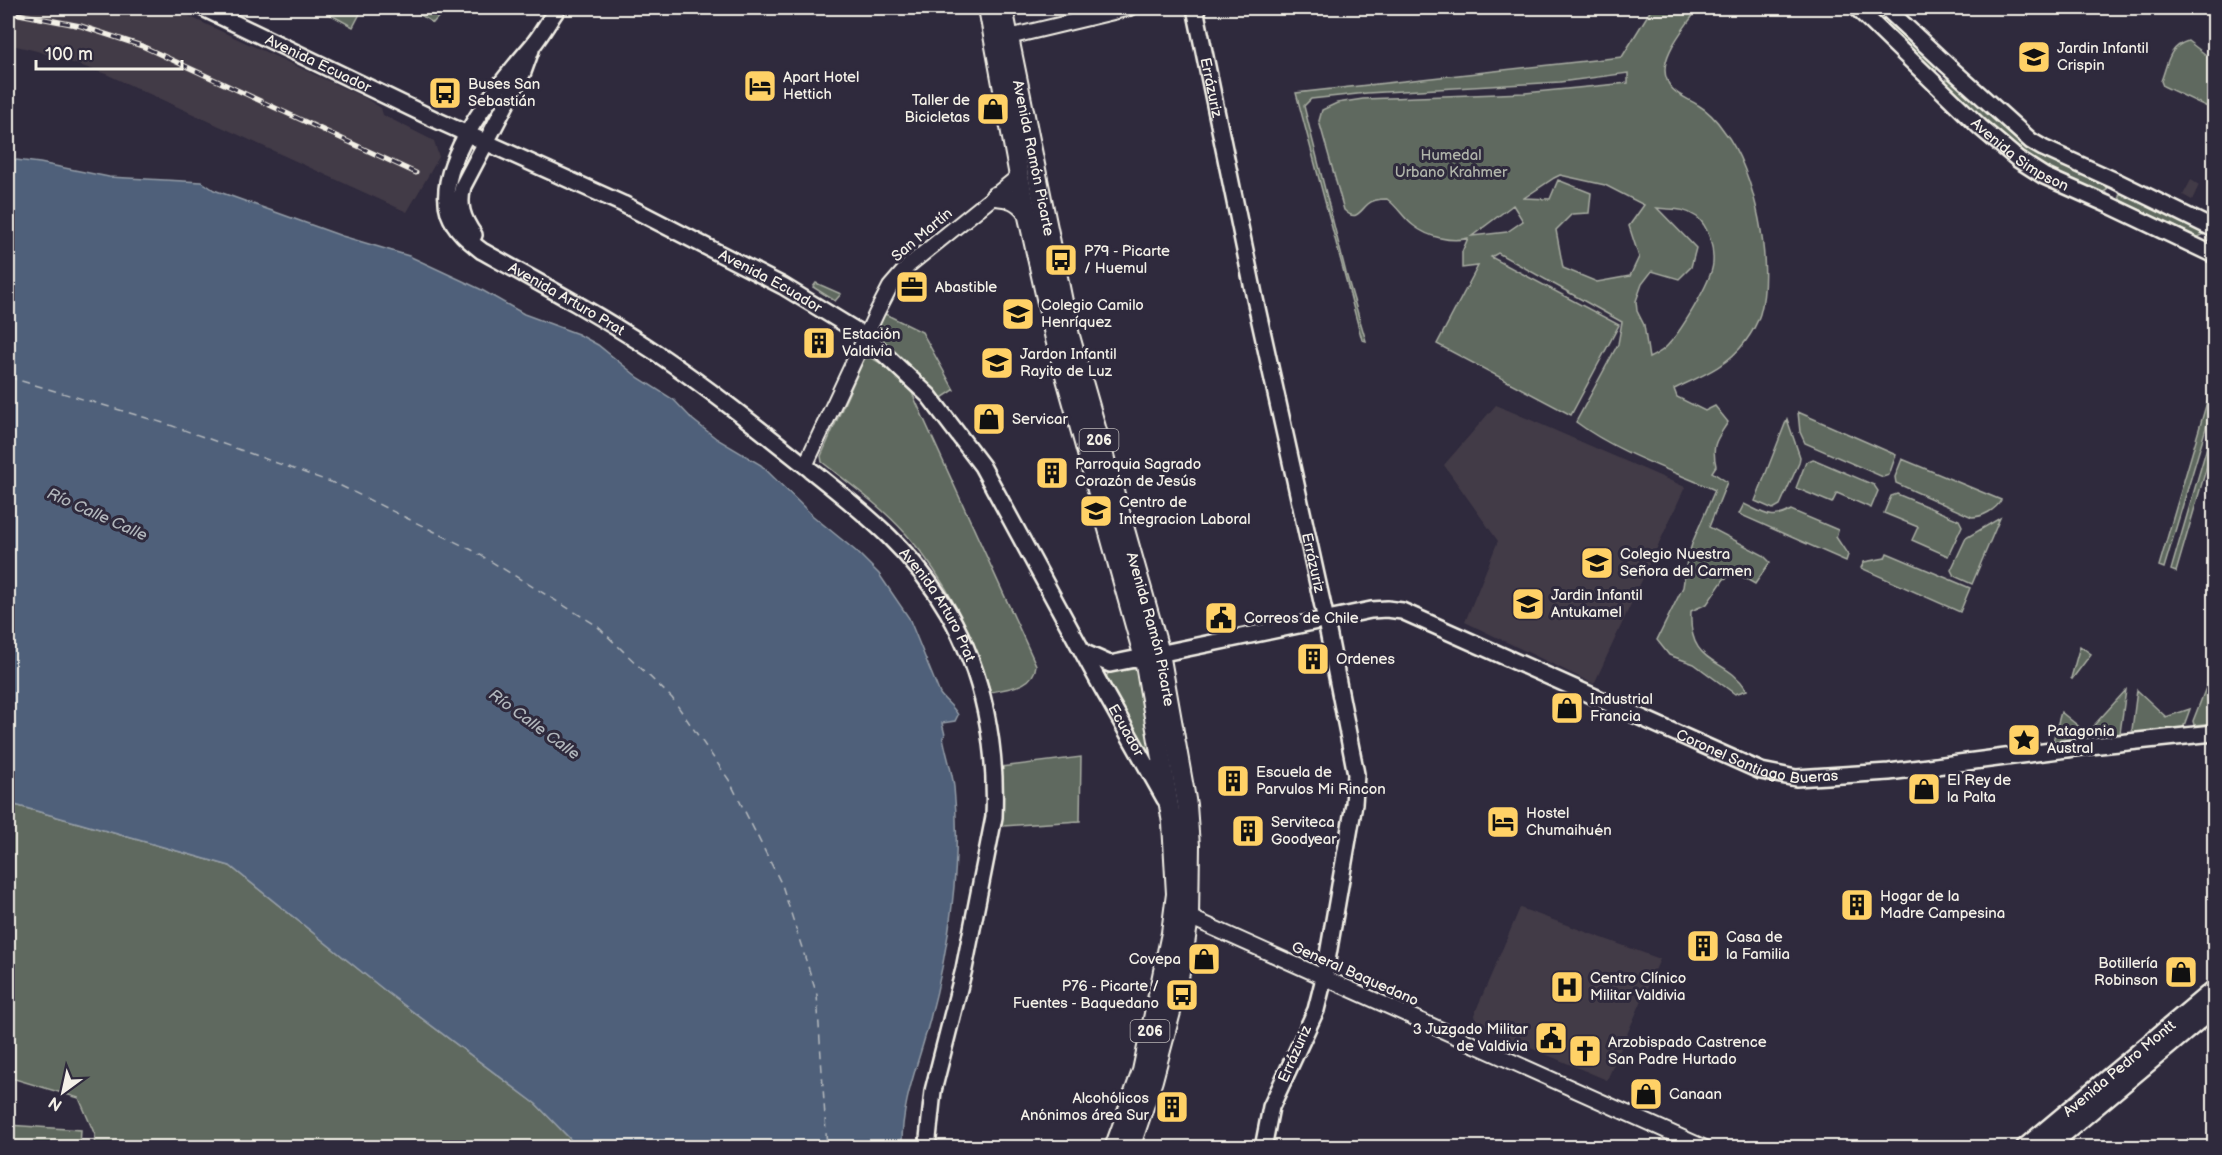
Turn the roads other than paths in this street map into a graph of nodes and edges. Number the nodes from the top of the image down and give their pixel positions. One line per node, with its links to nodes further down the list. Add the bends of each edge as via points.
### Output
1 (203, 8): 11 (main road, Avenida Ecuador)
2 (558, 8): 10 (main road)
3 (988, 8): 16 (highway, Avenida Ramón Picarte / 206)
4 (1003, 8): 9 (highway, Avenida Ramón Picarte / 206)
5 (1130, 8): 9 (street)
6 (1195, 8): 24 (main road, Errázuriz)
7 (1857, 8): 20 (main road, Avenida Simpson, via 2019,160 2044,176)
8 (1886, 8): 19 (main road, Avenida Simpson, via 2031,141)
9 (1009, 37): 14 (highway, Avenida Ramón Picarte / 206)
10 (533, 45): 12 (main road, via 516,62); 13 (main road, via 523,72)
11 (434, 119): 12 (main road); 15 (main road, via 454,144)
12 (466, 133): 13 (main road); 15 (main road, Avenida Arturo Prat)
13 (485, 142): 21 (main road, Avenida Arturo Prat, via 463,186 460,207 475,236); 22 (main road, Avenida Ecuador, via 623,204 783,286)
14 (1031, 152): 16 (highway, via 1029,164); 26 (highway, Avenida Ramón Picarte / 206, via 1070,336)
15 (455, 162): 21 (main road, Avenida Arturo Prat, via 447,187 452,219 470,242)
16 (1019, 176): 17 (street, San Martín); 18 (highway, Avenida Ramón Picarte / 206)
17 (995, 196): 18 (highway, via 1017,200); 22 (street, San Martín, via 903,271)
18 (1026, 211): 26 (highway, Avenida Ramón Picarte / 206, via 1056,339)
19 (2214, 229)
20 (2214, 255)
21 (500, 262): 23 (main road, Avenida Arturo Prat, via 660,355)
22 (865, 336): 23 (street, San Martín); 25 (main road, Avenida Ecuador, via 928,396 982,465)
23 (805, 466): 34 (main road, Avenida Arturo Prat, via 884,529 929,582 963,643 989,727 995,793 993,834 933,1091)
24 (1326, 620): 26 (main road, Coronel Santiago Bueras); 29 (main road, Coronel Santiago Bueras, via 1371,610 1402,611 1761,771 1796,778 1889,772); 32 (main road, Errázuriz, via 1356,786)
25 (1085, 653): 27 (main road); 28 (main road, Ecuador)
26 (1152, 656): 27 (main road, Coronel Santiago Bueras); 30 (highway, Avenida Ramón Picarte / 206); 31 (highway, Avenida Ramón Picarte / 206, via 1187,806)
27 (1110, 664): 28 (main road)
28 (1100, 684): 30 (main road, Ecuador)
29 (2214, 734)
30 (1170, 806): 35 (highway, Avenida Ramón Picarte / 206, via 1176,894 1171,933 1142,1071)
31 (1189, 916): 32 (street, General Baquedano); 36 (highway, Avenida Ramón Picarte / 206, via 1175,997)
32 (1324, 978): 37 (main road, Errázuriz, via 1316,1010 1271,1107); 38 (street, General Baquedano)
33 (2211, 1002): 39 (main road, Avenida Pedro Montt); 40 (main road, Avenida Pedro Montt)
34 (927, 1148)
35 (1114, 1148)
36 (1130, 1148)
37 (1263, 1148)
38 (1705, 1148)
39 (2024, 1148)
40 (2047, 1148)

